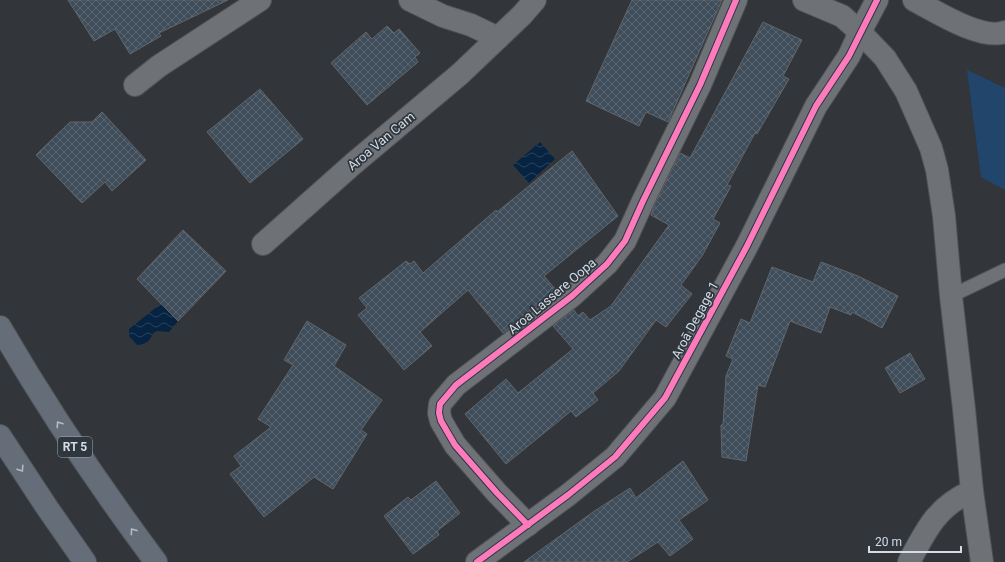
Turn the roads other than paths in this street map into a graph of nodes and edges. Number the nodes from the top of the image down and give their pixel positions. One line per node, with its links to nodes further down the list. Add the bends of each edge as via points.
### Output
1 (260, 0): 11 (street, via 159,66)
2 (410, 0): 10 (street)
3 (535, 0): 10 (street, Aroa Van Cam)
4 (736, 0): 18 (street, Aroa Lassere Oopa, via 700,85 625,241 607,264 578,290 456,385 440,404 441,421 455,445)
5 (804, 0): 8 (street, via 842,16)
6 (877, 0): 8 (street, Aroā Degage 1)
7 (914, 0): 9 (street, via 962,25 991,34)
8 (860, 32): 14 (street, via 885,58 906,91 932,148 944,216); 18 (street, Aroā Degage 1, via 849,56 816,106 747,246 665,398 616,457)
9 (1005, 32)
10 (498, 38): 12 (street, Aroa Van Cam, via 460,74)
11 (135, 85)
12 (263, 244)
13 (1005, 270): 14 (lane)
14 (951, 296): 17 (street)
15 (0, 327): 20 (highway, RT 5, one-way to 15, via 51,412)
16 (0, 436): 19 (highway, one-way to 19)
17 (972, 491): 22 (street, via 960,496 938,514 925,530); 23 (street)
18 (528, 525): 21 (street, Aroā Degage 1)
19 (85, 562)
20 (156, 562)
21 (477, 562)
22 (910, 562)
23 (982, 562)

